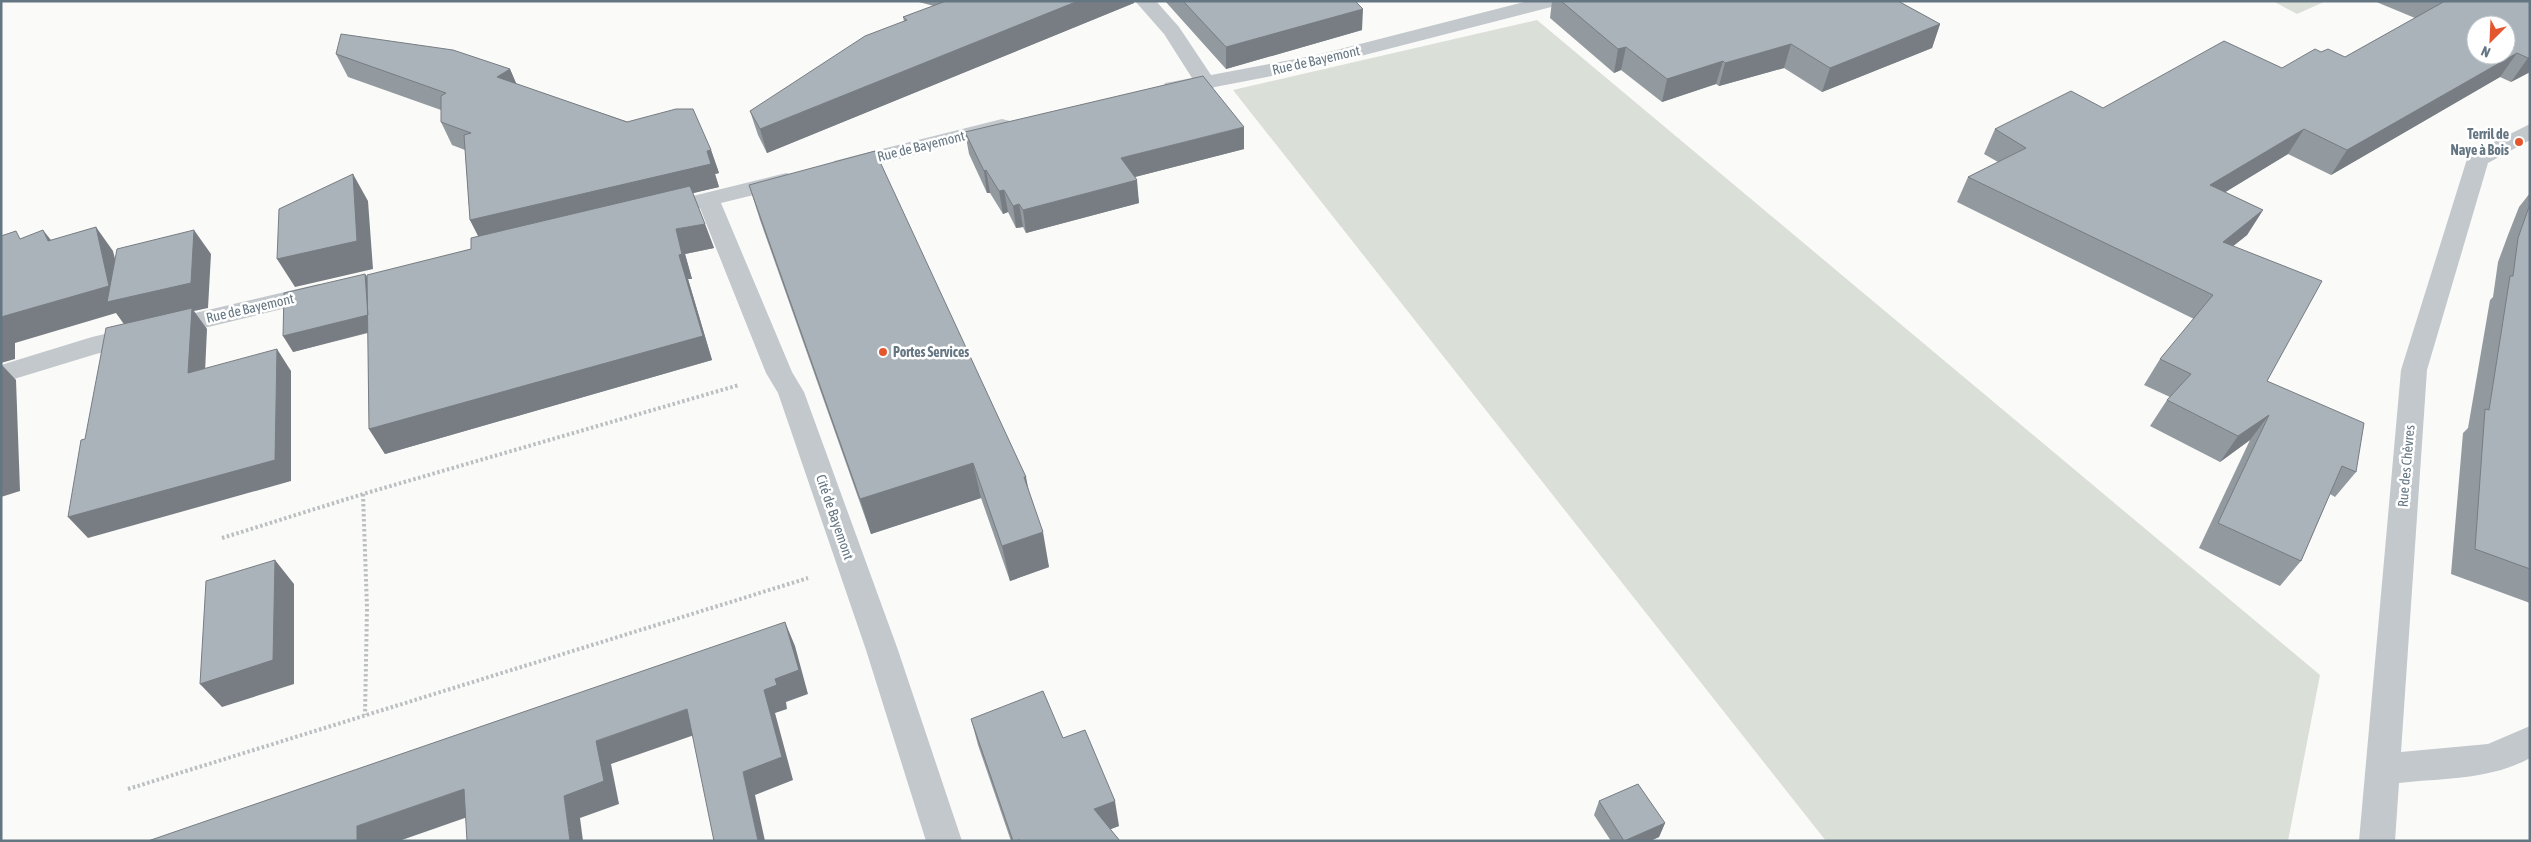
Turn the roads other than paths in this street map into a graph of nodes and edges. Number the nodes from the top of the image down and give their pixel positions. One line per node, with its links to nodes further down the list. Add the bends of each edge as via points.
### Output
1 (1145, 1): 3 (street, via 1172,32)
2 (1552, 1): 3 (street, Rue de Bayemont, via 1318,61)
3 (1206, 84): 4 (street, Rue de Bayemont)
4 (1147, 92)
5 (1024, 120): 7 (street, Rue de Bayemont)
6 (2530, 131): 12 (street, Rue des Chèvres, via 2478,159 2414,370)
7 (708, 199): 8 (street, Rue de Bayemont); 13 (street, Cité de Bayemont, via 779,373 791,392)
8 (640, 215)
9 (343, 286): 10 (street, Rue de Bayemont, via 92,346)
10 (1, 374)
11 (2530, 741): 12 (street, via 2505,755 2488,759)
12 (2382, 769): 14 (street, Rue des Chèvres)
13 (944, 841)
14 (2377, 841)

